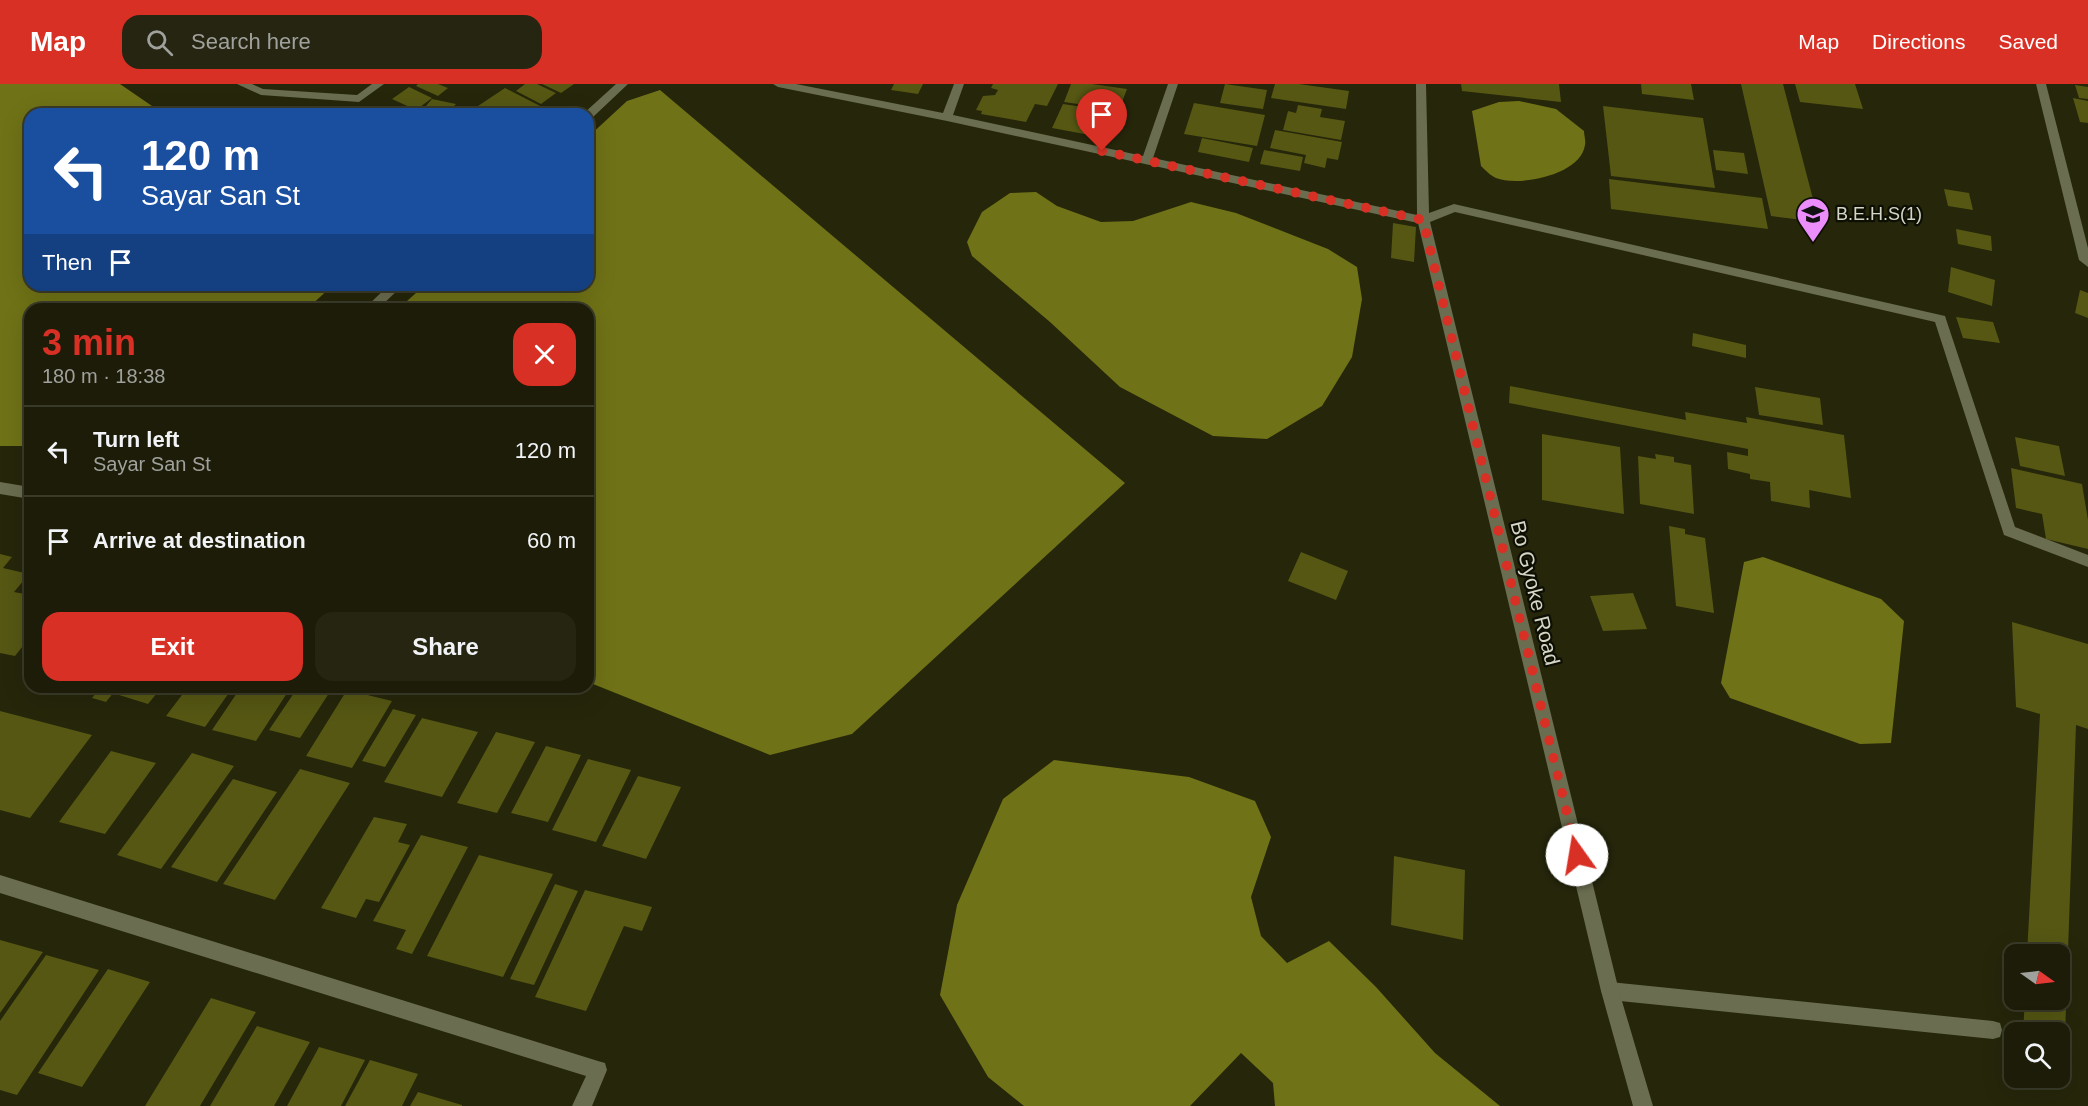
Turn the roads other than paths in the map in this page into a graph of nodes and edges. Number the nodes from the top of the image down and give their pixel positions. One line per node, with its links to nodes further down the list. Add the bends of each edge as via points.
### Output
1 (242, 84): 2 (street, via 261,92 359,99)
2 (380, 84)
3 (623, 84): 9 (street)
4 (778, 84): 10 (street)
5 (959, 84): 10 (street)
6 (1173, 84): 11 (street)
7 (1421, 84): 12 (street, Bo Gyoke Road)
8 (2041, 84): 13 (street)
9 (594, 111)
10 (947, 117): 11 (street)
11 (1147, 160): 12 (street)
12 (1423, 220): 18 (street, via 1454,208 1940,319 2009,531); 20 (street, Bo Gyoke Road)
13 (2088, 262)
14 (390, 291): 15 (street)
15 (377, 303)
16 (0, 488): 17 (street)
17 (24, 492)
18 (2088, 561)
19 (0, 884): 22 (street, via 598,1070)
20 (1610, 991): 21 (street); 23 (street, Bo Gyoke Road)
21 (1993, 1030)
22 (582, 1106)
23 (1643, 1106)

